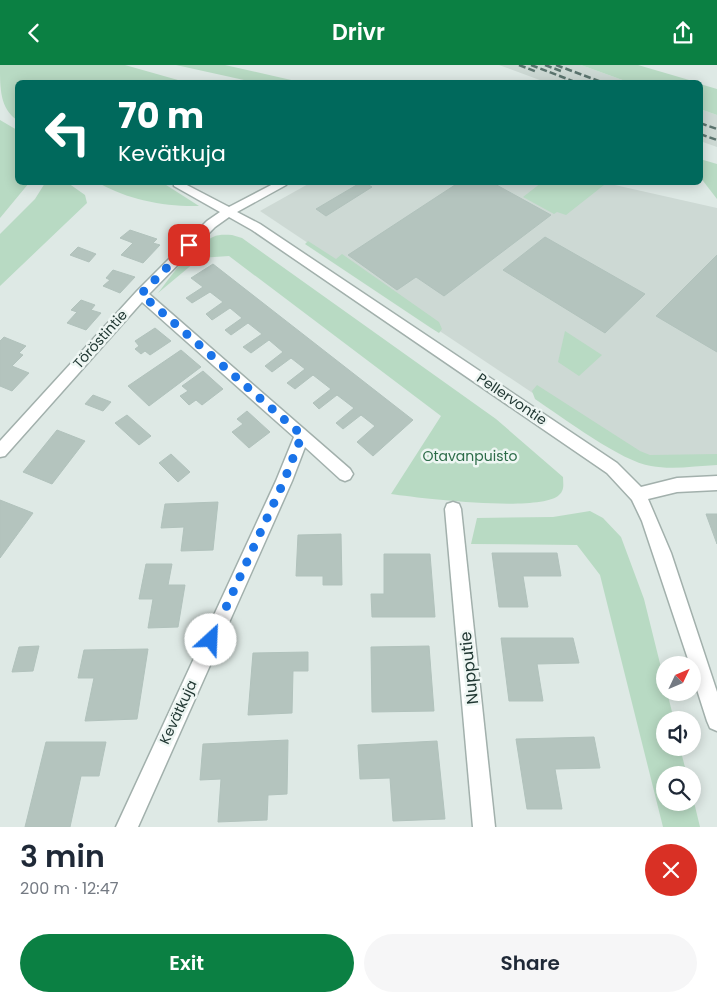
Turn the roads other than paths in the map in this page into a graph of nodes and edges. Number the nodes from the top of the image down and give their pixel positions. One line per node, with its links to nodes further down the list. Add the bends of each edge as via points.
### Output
1 (180, 185): 3 (street, Pellervontie)
2 (278, 185): 3 (street, Töröstintie)
3 (227, 213): 4 (street, Töröstintie); 9 (street, Pellervontie, via 284,245 587,451 612,469)
4 (141, 294): 5 (street); 6 (street, Töröstintie)
5 (302, 435): 7 (street); 12 (street, Kevätkuja)
6 (0, 451)
7 (345, 474)
8 (717, 483): 9 (street, via 677,485)
9 (638, 495): 11 (street, Pellervontie, via 663,553)
10 (453, 509): 13 (street, Nupputie)
11 (717, 721)
12 (127, 827)
13 (484, 827)

